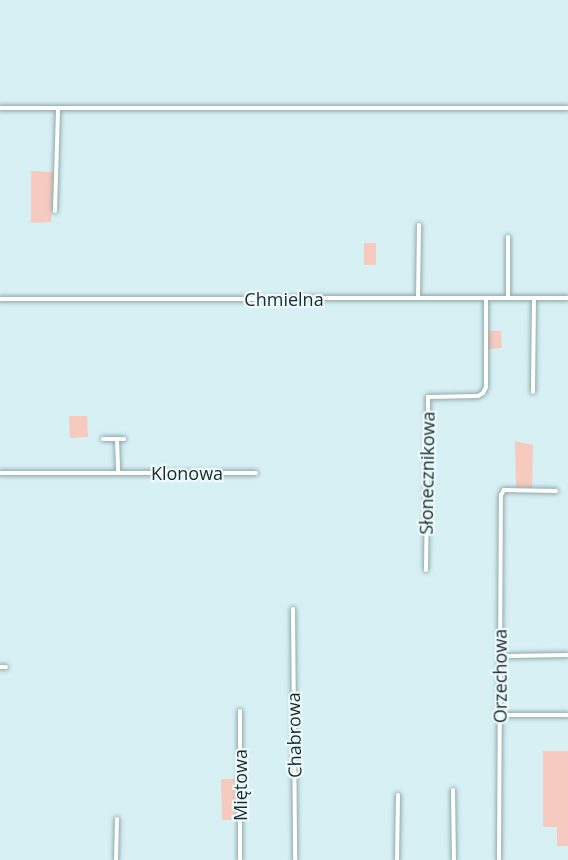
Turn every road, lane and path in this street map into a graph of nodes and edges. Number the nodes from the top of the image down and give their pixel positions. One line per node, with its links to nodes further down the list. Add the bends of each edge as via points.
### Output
1 (0, 108): 2 (street)
2 (58, 108): 3 (street); 4 (street)
3 (568, 108)
4 (55, 211)
5 (419, 225): 7 (street)
6 (508, 237): 9 (street)
7 (418, 298): 8 (street, Chmielna); 12 (street, Chmielna)
8 (486, 298): 9 (street, Chmielna); 21 (street, Słonecznikowa, via 483,393 428,397)
9 (508, 298): 10 (street, Chmielna)
10 (534, 298): 11 (street, Chmielna); 13 (street)
11 (568, 298)
12 (0, 299)
13 (533, 392)
14 (117, 439): 15 (street); 16 (street); 18 (street)
15 (124, 439)
16 (103, 440)
17 (0, 472): 18 (street, Klonowa)
18 (118, 473): 19 (street, Klonowa)
19 (256, 473)
20 (556, 491): 23 (street, Orzechowa, via 502,492)
21 (426, 570)
22 (292, 609): 33 (street, Chabrowa)
23 (500, 656): 24 (street); 26 (street, Orzechowa)
24 (568, 656)
25 (240, 711): 32 (street, Miętowa)
26 (500, 715): 27 (street); 36 (street, Orzechowa)
27 (568, 715)
28 (453, 790): 35 (street)
29 (399, 795): 34 (street)
30 (117, 819): 31 (street)
31 (116, 860)
32 (240, 860)
33 (295, 860)
34 (398, 860)
35 (454, 860)
36 (499, 860)

